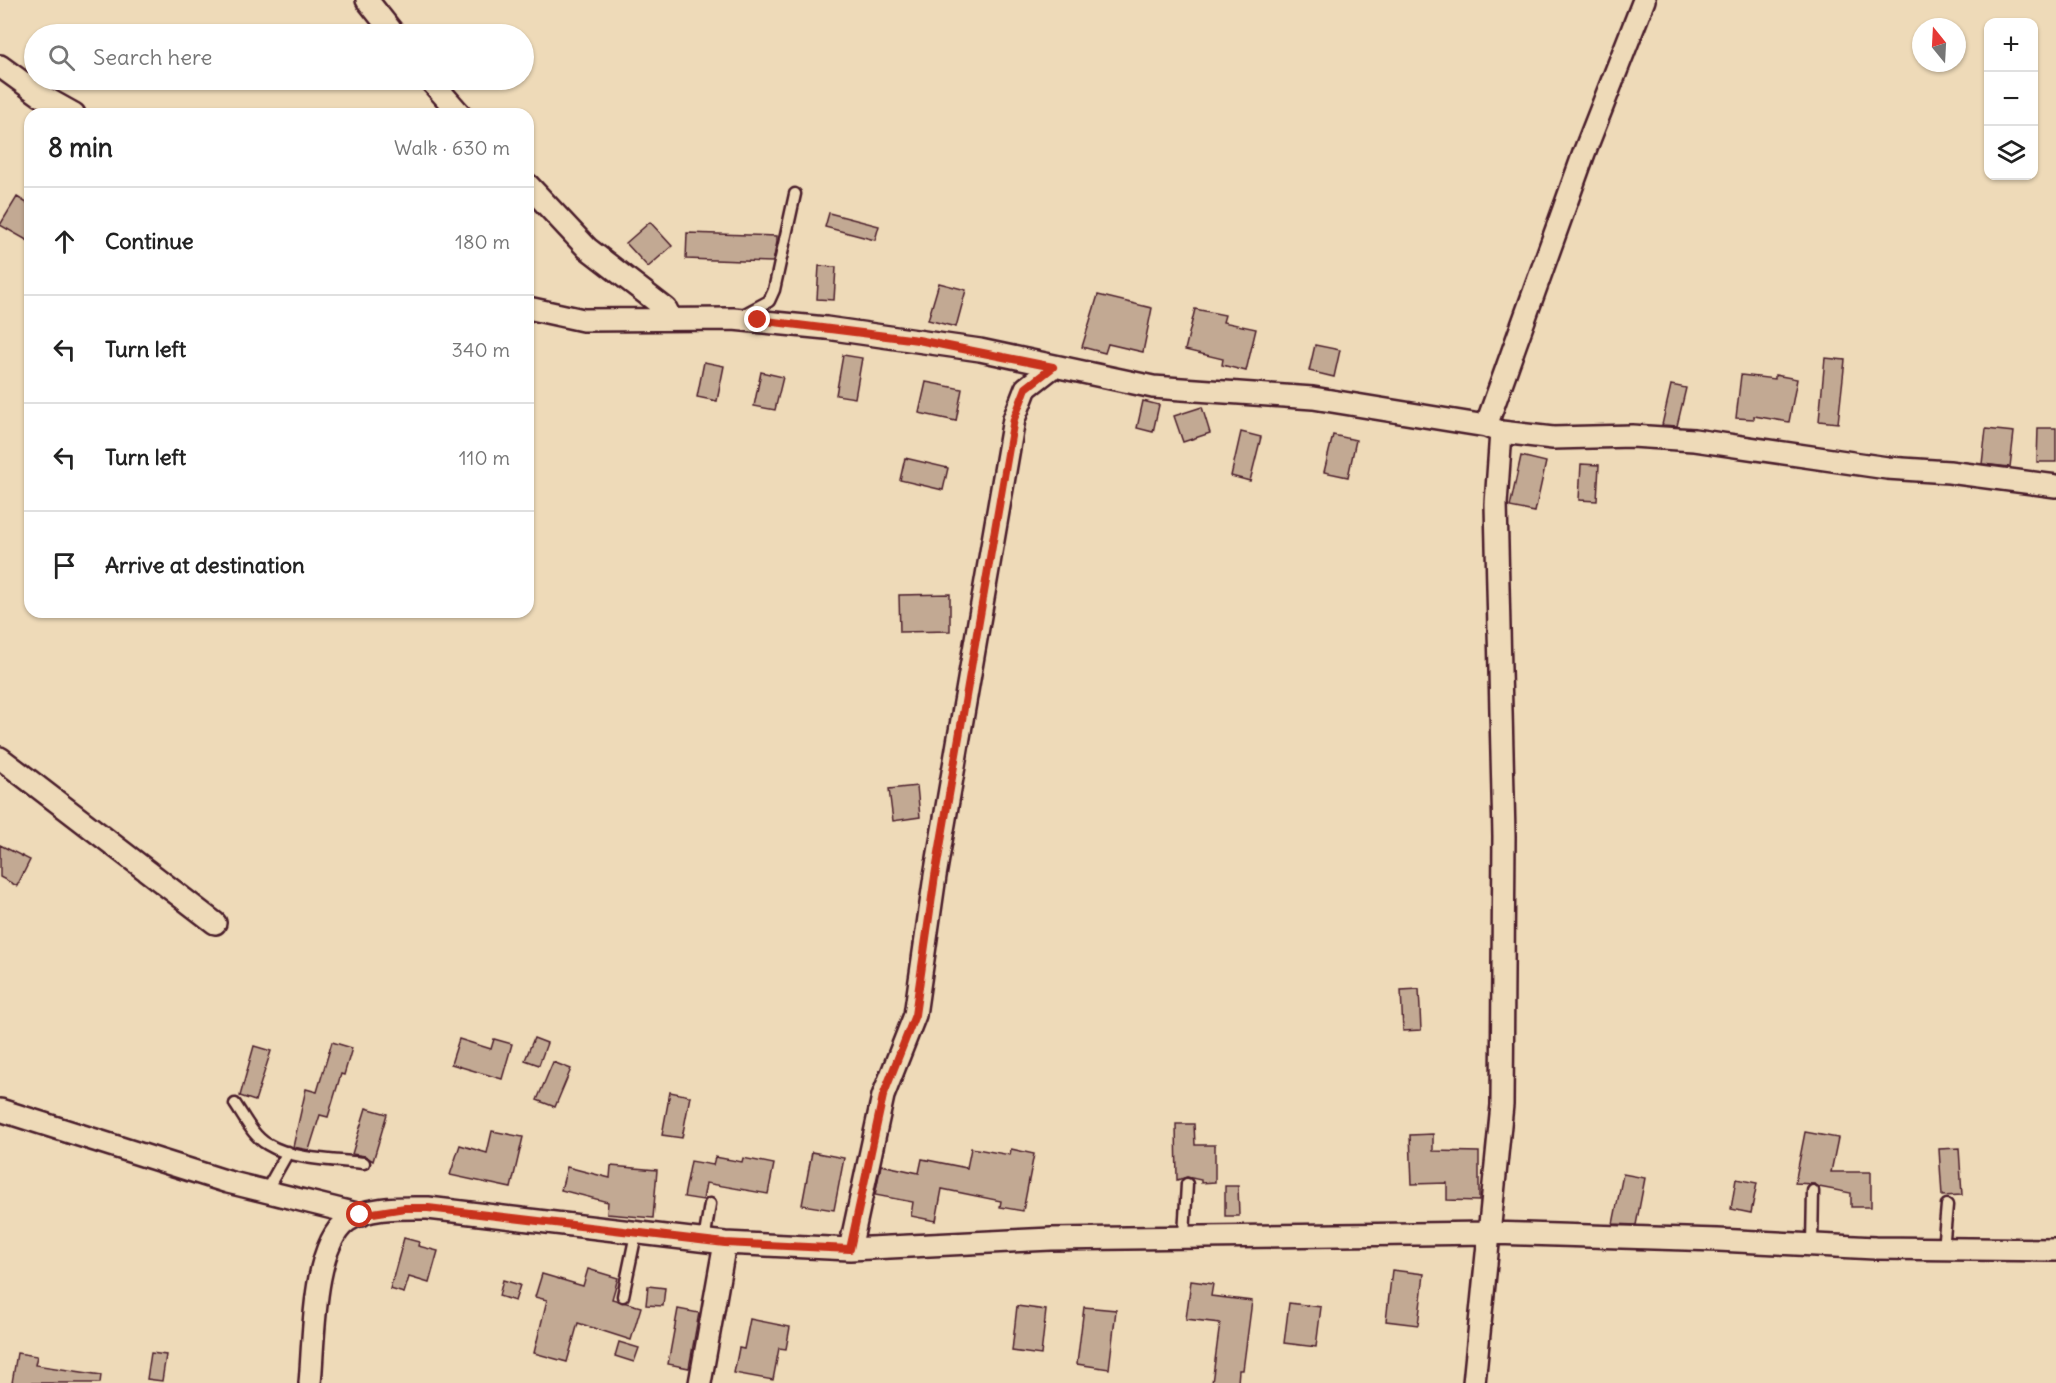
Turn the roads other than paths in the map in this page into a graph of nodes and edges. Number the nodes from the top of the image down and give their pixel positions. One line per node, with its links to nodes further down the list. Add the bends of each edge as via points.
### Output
1 (367, 0): 3 (street)
2 (1644, 0): 16 (street, via 1584,153)
3 (386, 24)
4 (0, 66): 5 (street)
5 (24, 82)
6 (37, 90): 8 (street)
7 (439, 90): 9 (street)
8 (65, 108)
9 (455, 108)
10 (534, 191): 13 (street, via 587,248 666,309)
11 (795, 194): 14 (lane, via 769,301)
12 (534, 309): 13 (street, via 583,320)
13 (671, 319): 14 (street)
14 (733, 319): 15 (street, via 918,340)
15 (1053, 367): 16 (street, via 1153,387 1313,398); 35 (street, via 1026,388 1014,419 915,1015 883,1096)
16 (1494, 429): 17 (street, via 1553,438 1632,436 1694,440 1887,468); 30 (street, via 1505,989 1502,1105)
17 (2056, 486)
18 (0, 758): 19 (street)
19 (215, 923)
20 (235, 1104): 22 (lane, via 257,1136)
21 (0, 1110): 25 (street)
22 (288, 1152): 23 (lane); 25 (lane)
23 (364, 1163)
24 (1187, 1184): 32 (lane)
25 (266, 1191): 29 (street)
26 (1813, 1191): 34 (lane)
27 (710, 1204): 33 (lane)
28 (1947, 1205): 36 (lane)
29 (360, 1215): 31 (street, via 428,1208); 39 (street, via 338,1231 326,1254)
30 (1490, 1233): 32 (street); 34 (street); 41 (street)
31 (636, 1234): 33 (street); 38 (lane)
32 (1184, 1235): 35 (street)
33 (715, 1242): 35 (street); 40 (street)
34 (1812, 1245): 36 (street)
35 (850, 1249)
36 (1943, 1249): 37 (street)
37 (2056, 1250)
38 (623, 1296)
39 (310, 1383)
40 (700, 1383)
41 (1474, 1383)

